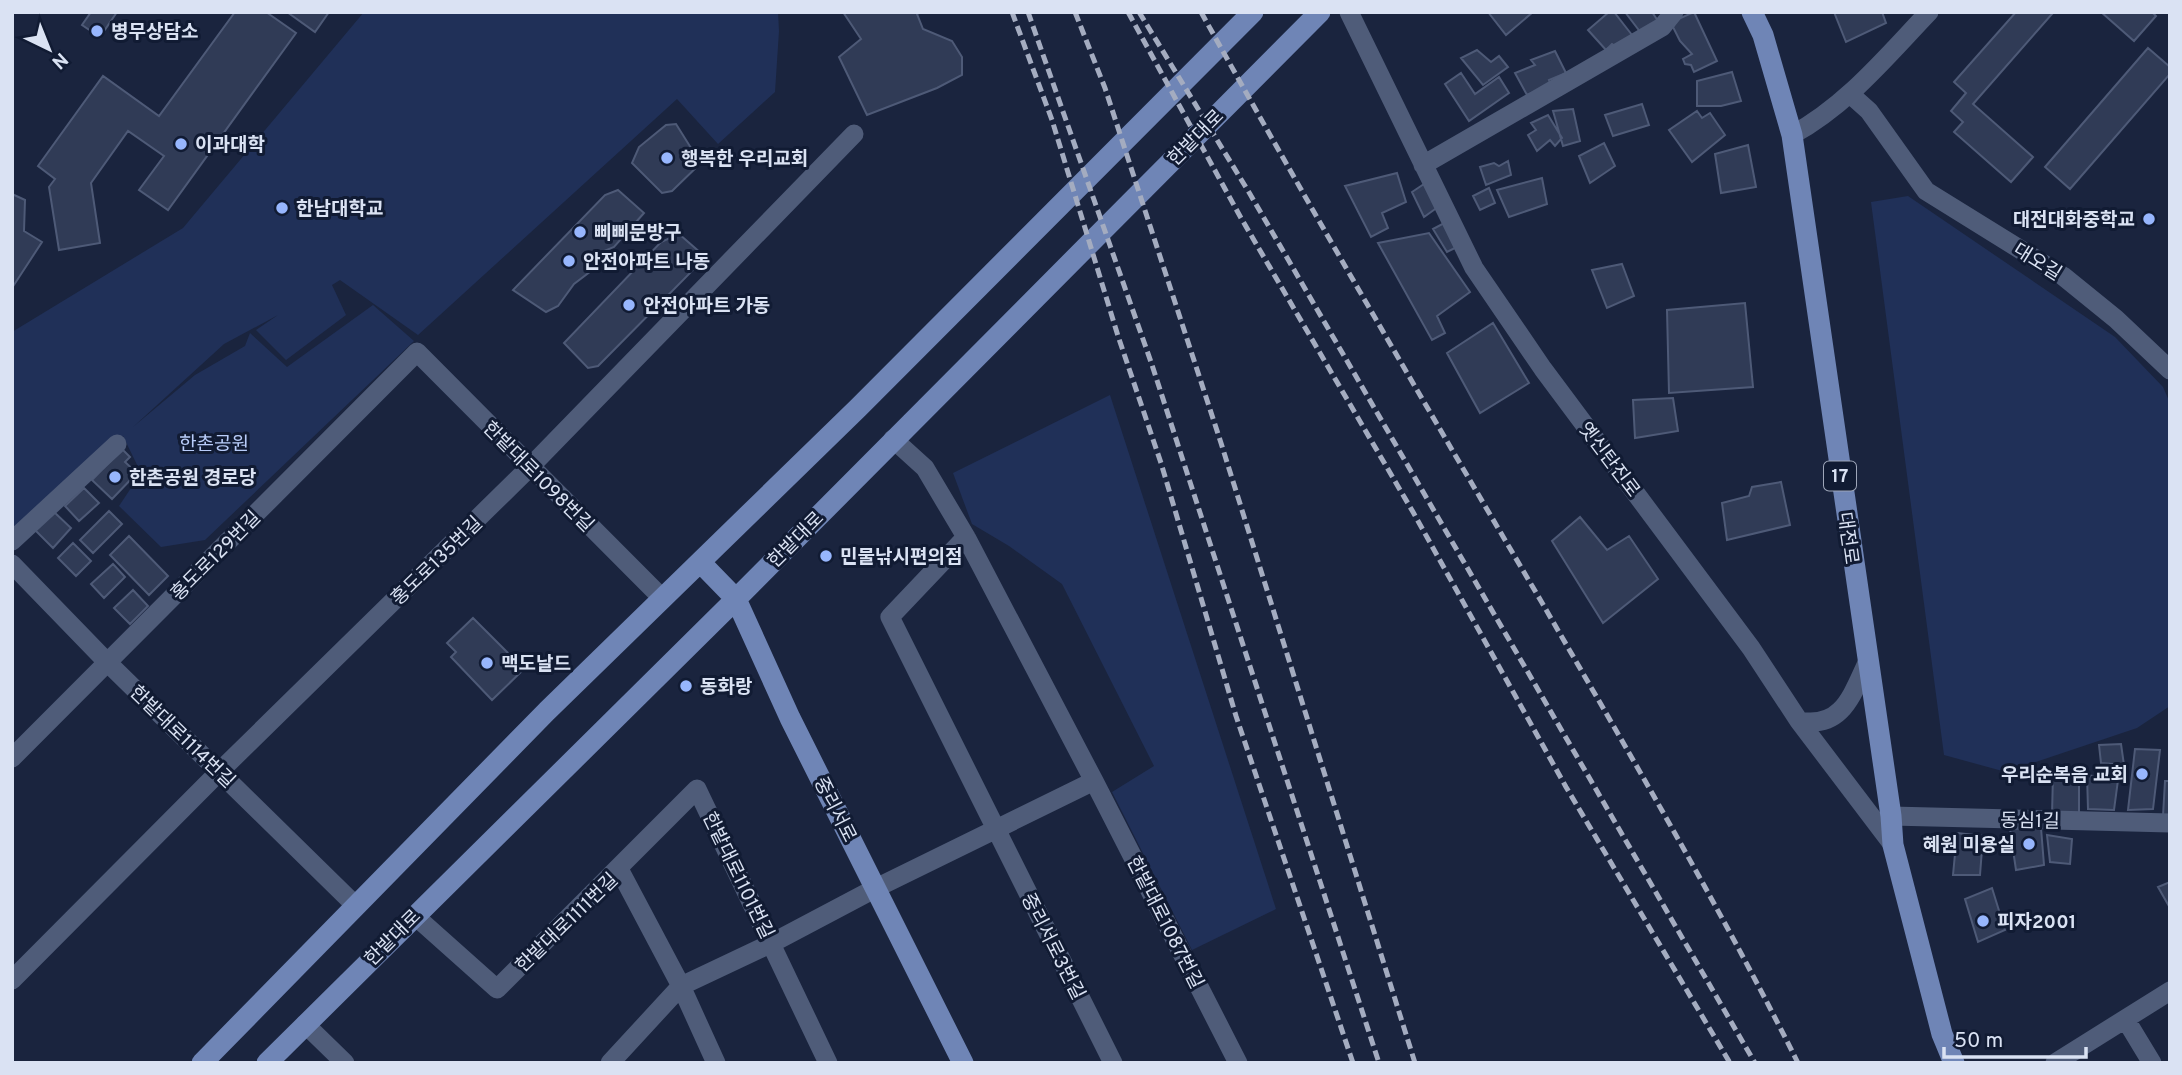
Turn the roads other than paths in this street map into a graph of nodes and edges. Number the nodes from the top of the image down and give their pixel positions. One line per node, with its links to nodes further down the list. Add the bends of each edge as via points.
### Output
1 (1253, 12): 18 (main road)
2 (1321, 12): 13 (main road, 한밭대로)
3 (1349, 12): 10 (street, 옛신탄진로)
4 (1674, 12): 10 (street, via 1662,27)
5 (1752, 12): 9 (main road, 대전로 / 17)
6 (1929, 12): 7 (street)
7 (1850, 94): 9 (street); 12 (street, 대오길, via 1869,111 1926,191 2063,276)
8 (855, 134): 15 (street, 홍도로135번길)
9 (1792, 135): 22 (main road, 대전로 / 17)
10 (1423, 165): 24 (street, 옛신탄진로, via 1474,268 1543,369 1751,648)
11 (417, 352): 15 (street, 한밭대로1098번길); 23 (street, 홍도로129번길)
12 (2170, 370)
13 (893, 439): 16 (street, 한밭대로1087번길, via 925,468); 21 (main road, 한밭대로)
14 (117, 444): 17 (street)
15 (530, 467): 20 (street, 한밭대로1098번길); 26 (street, 홍도로135번길)
16 (966, 537): 27 (street, 한밭대로1087번길); 30 (street, 중리서로3번길, via 890,617)
17 (12, 541)
18 (701, 563): 20 (main road); 21 (main road, 중리서로)
19 (12, 564): 23 (street, 한밭대로1114번길)
20 (663, 598): 34 (main road)
21 (736, 599): 33 (main road, 중리서로); 35 (main road, 한밭대로)
22 (1868, 661): 24 (street, via 1847,704 1833,717 1814,724); 28 (main road, 대전로 / 17)
23 (107, 662): 25 (street, 홍도로129번길); 26 (street, 한밭대로1114번길)
24 (1799, 721): 31 (street, 옛신탄진로)
25 (12, 758)
26 (220, 771): 34 (street, 한밭대로1114번길); 37 (street, 홍도로135번길)
27 (1094, 781): 30 (street); 50 (street, 한밭대로1087번길)
28 (1891, 816): 29 (street, 동심1길); 31 (main road, 대전로 / 17)
29 (2170, 823)
30 (996, 829): 33 (street); 49 (street, 중리서로3번길)
31 (1893, 845): 51 (main road, 대전로 / 17, via 1942,1034)
32 (619, 869): 35 (street, 한밭대로1111번길, via 497,989); 36 (street, 한밭대로1101번길, via 697,789); 38 (street, 한밭대로1111번길)
33 (876, 888): 36 (street); 48 (main road, 중리서로)
34 (356, 906): 42 (main road)
35 (414, 915): 41 (main road, 한밭대로)
36 (772, 943): 38 (street); 47 (street, 한밭대로1101번길)
37 (12, 980)
38 (681, 986): 45 (street); 46 (street, 한밭대로1111번길)
39 (2170, 991): 40 (street)
40 (2126, 1020): 52 (street); 53 (street)
41 (305, 1024): 43 (main road, 한밭대로); 44 (street)
42 (202, 1063)
43 (267, 1063)
44 (345, 1063)
45 (610, 1063)
46 (716, 1063)
47 (828, 1063)
48 (963, 1063)
49 (1113, 1063)
50 (1238, 1063)
51 (1954, 1063)
52 (2055, 1063)
53 (2152, 1063)

